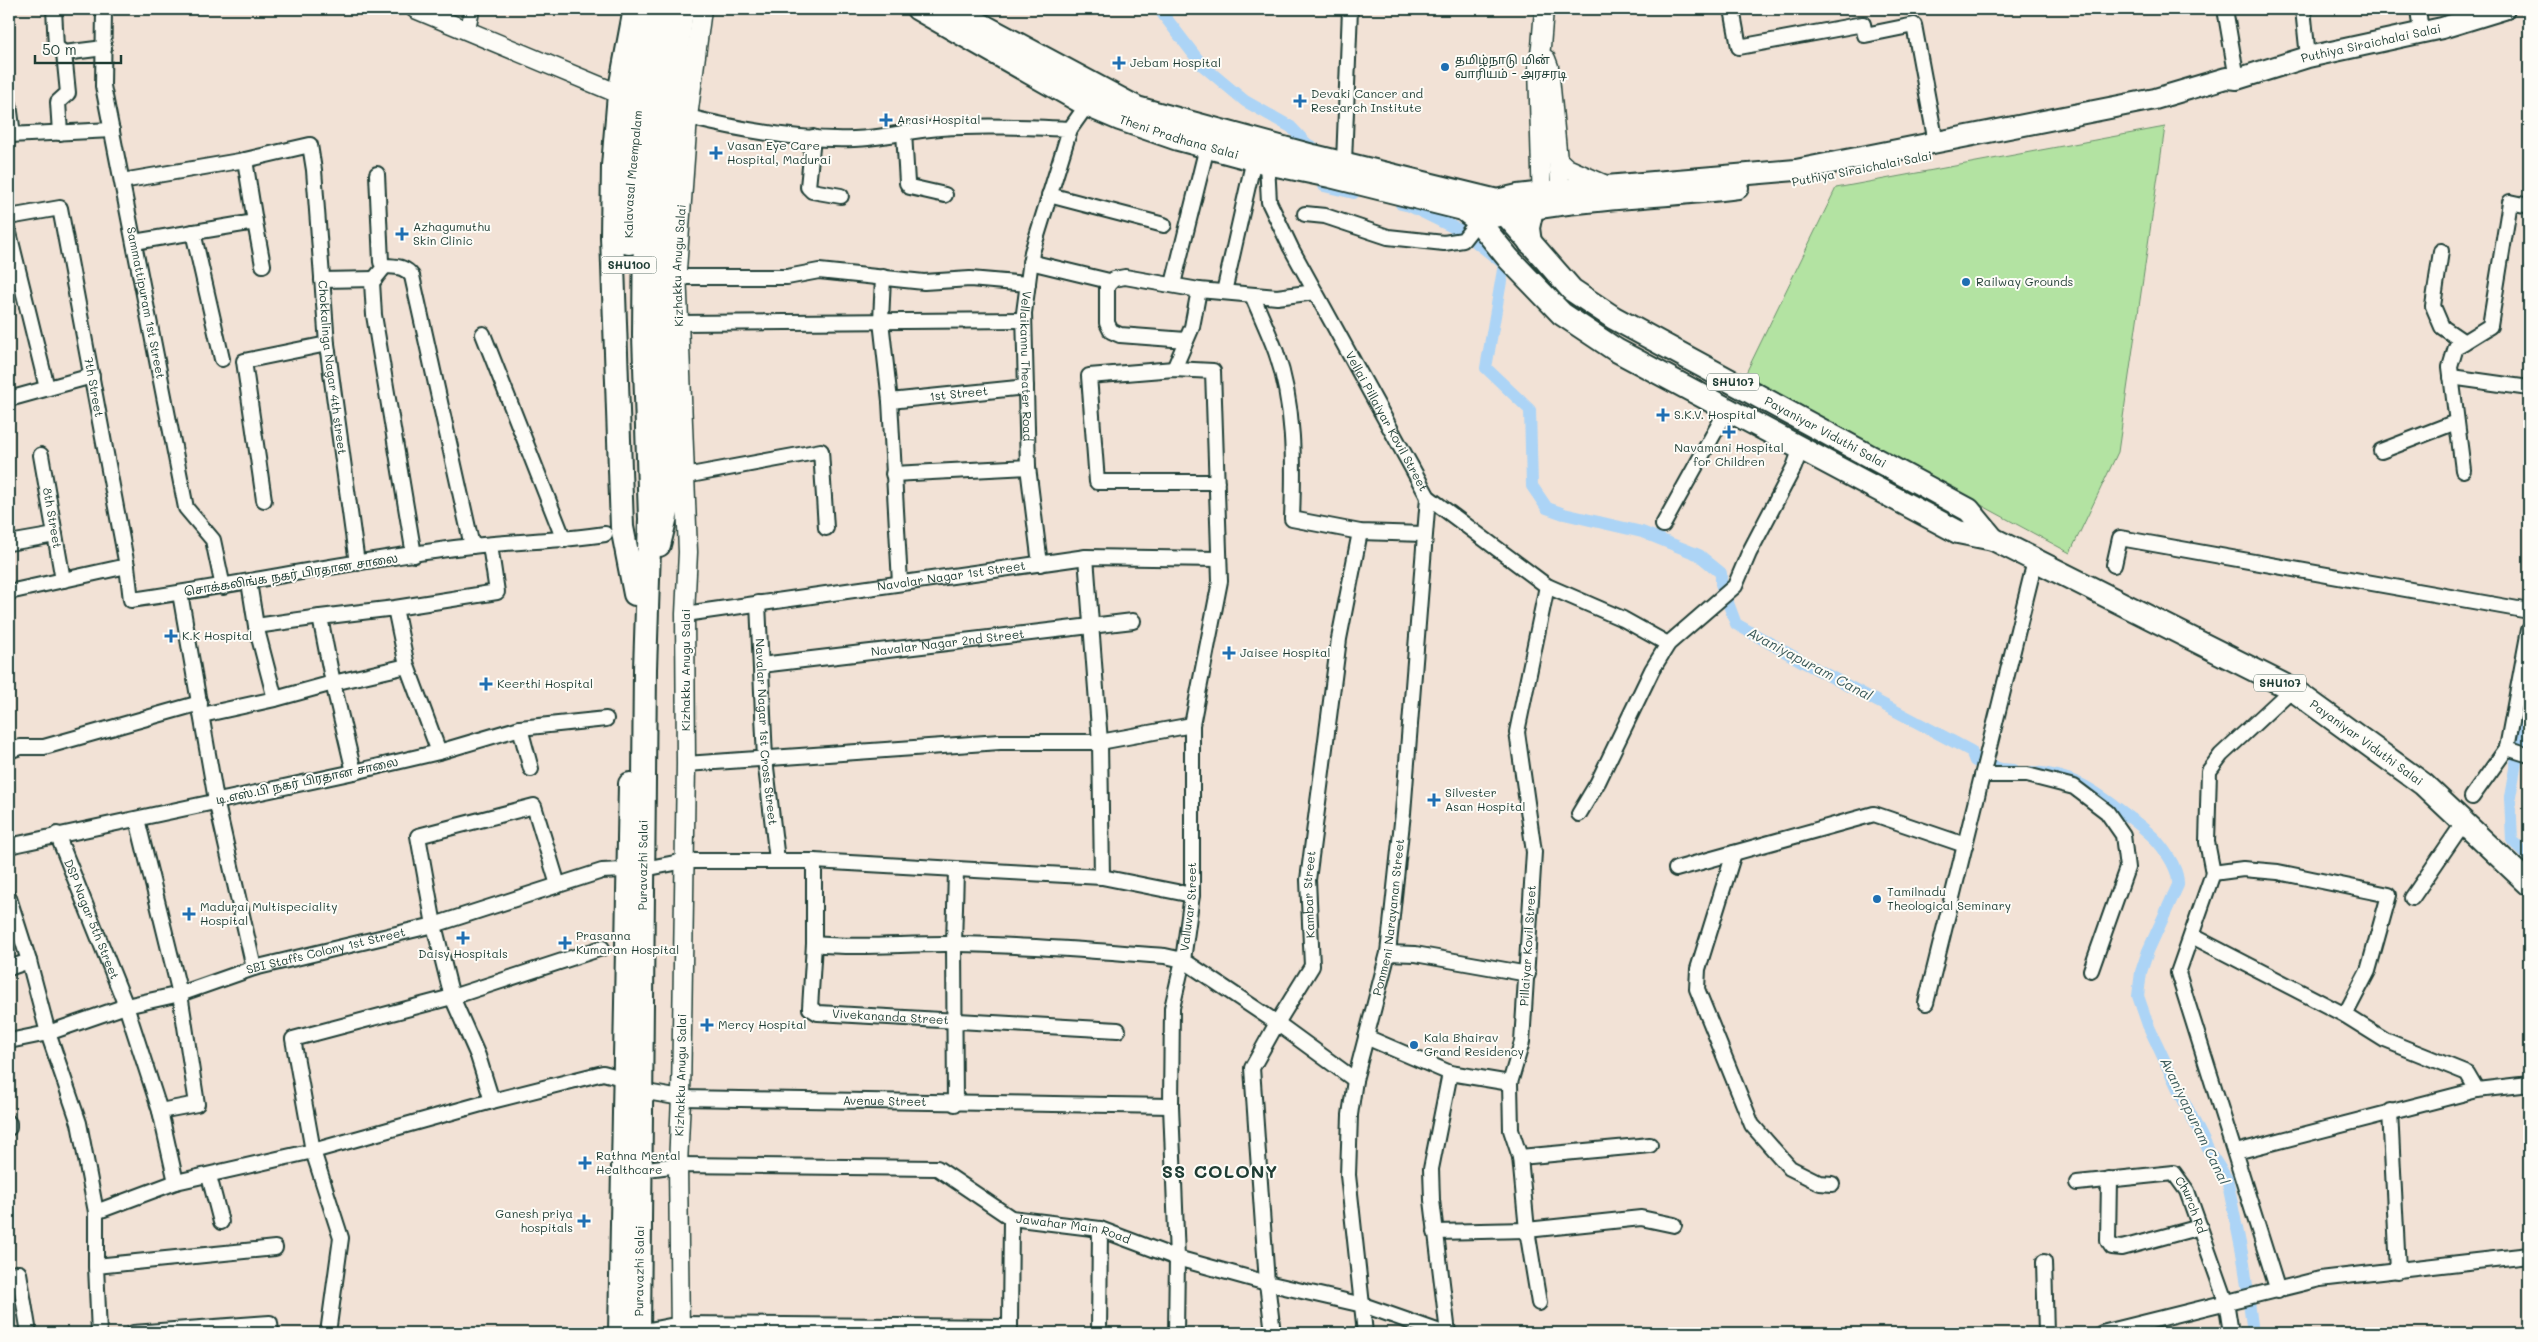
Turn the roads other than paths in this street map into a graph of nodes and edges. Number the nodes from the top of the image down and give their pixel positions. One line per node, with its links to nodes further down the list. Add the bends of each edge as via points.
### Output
1 (54, 9): 23 (street, via 56,47)
2 (104, 9): 22 (street, Sammattipuram 1st Street)
3 (415, 9): 19 (street)
4 (472, 9): 19 (street)
5 (635, 9): 26 (main road)
6 (648, 9): 107 (main road, Kalavasal Maempalam / SHU100, via 629,207 629,337)
7 (666, 9): 107 (main road, Kalavasal Maempalam / SHU100, via 645,209)
8 (682, 9): 132 (main road, via 670,108 660,306 670,500)
9 (702, 9): 29 (street, Kizhakku Anugu Salai)
10 (918, 9): 28 (main road, Theni Pradhana Salai)
11 (952, 9): 41 (main road, Theni Pradhana Salai, via 1137,108)
12 (1350, 9): 41 (street)
13 (1544, 9): 21 (street)
14 (1732, 9): 36 (street, via 1739,47 1862,24 1865,34 1914,25)
15 (2225, 9): 25 (street)
16 (2303, 9): 24 (street)
17 (2418, 9): 20 (street)
18 (2504, 9): 20 (main road, Puthiya Siraichalai Salai)
19 (468, 29): 26 (street)
20 (2422, 32): 24 (main road, Puthiya Siraichalai Salai)
21 (1542, 47): 38 (street, via 1549,67); 48 (street, via 1538,66 1541,170 1536,181)
22 (104, 48): 23 (street); 30 (street, Sammattipuram 1st Street, via 103,86)
23 (64, 53): 33 (street, via 68,92 58,102)
24 (2308, 57): 25 (main road, Puthiya Siraichalai Salai)
25 (2237, 79): 36 (main road, Puthiya Siraichalai Salai, via 2226,78 2155,100); 48 (main road, Puthiya Siraichalai Salai, via 2229,88 2152,110 1802,181 1678,196)
26 (619, 94): 132 (main road, via 613,166 622,527)
27 (9, 104): 34 (street)
28 (1087, 105): 31 (street, Vellaikannu Theater Road); 37 (main road, Theni Pradhana Salai, via 1128,122)
29 (688, 117): 35 (street, via 728,126); 64 (street, Kizhakku Anugu Salai)
30 (112, 130): 33 (street); 43 (street, Sammattipuram 1st Street)
31 (1070, 130): 32 (street, via 1007,126); 46 (street, Vellaikannu Theater Road)
32 (904, 132): 35 (street, via 854,139); 45 (street, via 907,183 910,187)
33 (60, 133): 34 (street)
34 (11, 135)
35 (813, 137): 47 (street, via 808,187 812,191)
36 (1936, 143): 44 (main road, Puthiya Siraichalai Salai, via 1796,170)
37 (1207, 147): 40 (main road, Theni Pradhana Salai); 70 (street)
38 (1556, 158): 44 (street, via 1566,168); 48 (street)
39 (245, 160): 43 (street); 53 (street); 67 (street, Chokkalinga Nagar 4th street, via 310,145)
40 (1260, 161): 41 (main road, Theni Pradhana Salai); 72 (street); 73 (street, Vellai Pillaiyar Kovil Street, via 1269,202)
41 (1327, 165): 49 (main road, Theni Pradhana Salai); 55 (main road, Theni Pradhana Salai)
42 (377, 174): 63 (street, via 380,254)
43 (122, 181): 58 (street, Sammattipuram 1st Street)
44 (1606, 185): 48 (main road, Puthiya Siraichalai Salai)
45 (945, 195)
46 (1049, 195): 54 (street); 61 (street, Vellaikannu Theater Road)
47 (841, 196)
48 (1542, 200): 49 (main road, Puthiya Siraichalai Salai); 59 (main road, via 1528,228)
49 (1499, 206): 55 (main road, Puthiya Siraichalai Salai); 59 (main road, Payaniyar Viduthi Salai / SHU107)
50 (2529, 206): 82 (street, via 2510,202 2490,326)
51 (1305, 214): 55 (street, via 1324,216 1388,238 1444,243)
52 (9, 217): 87 (street, 7th Street, via 60,208)
53 (255, 222): 56 (street); 62 (street)
54 (1164, 225)
55 (1468, 226): 79 (main road, Payaniyar Viduthi Salai / SHU107, via 1509,259 1556,308)
56 (194, 232): 58 (street); 84 (street)
57 (9, 233): 90 (street)
58 (134, 242): 131 (street, Sammattipuram 1st Street, via 186,508 213,540)
59 (1530, 243): 75 (main road, Payaniyar Viduthi Salai / SHU107, via 1572,290)
60 (2441, 251): 82 (street, via 2433,306 2442,327)
61 (1030, 262): 68 (street); 69 (street, Vellaikannu Theater Road)
62 (263, 265)
63 (385, 266): 66 (street); 118 (street, via 400,266 412,276)
64 (678, 276): 65 (street, via 787,277 819,271); 78 (street, Kizhakku Anugu Salai)
65 (883, 277): 69 (street, via 924,282 970,278); 77 (street)
66 (375, 279): 67 (street); 119 (street, via 372,282 374,315)
67 (322, 280): 83 (street, Chokkalinga Nagar 4th street)
68 (1109, 281): 70 (street, via 1125,277); 81 (street, via 1107,323 1111,331 1120,335)
69 (1028, 284): 76 (street, Vellaikannu Theater Road)
70 (1173, 284): 71 (street)
71 (1199, 290): 72 (street); 81 (street, via 1192,327)
72 (1224, 292): 74 (street)
73 (1315, 292): 74 (street, via 1277,297); 105 (street, Vellai Pillaiyar Kovil Street)
74 (1252, 295): 110 (street, via 1276,353 1290,412 1294,462 1292,519)
75 (1598, 307): 79 (main road); 86 (main road, Payaniyar Viduthi Salai / SHU107)
76 (1024, 320): 77 (street); 89 (street, Vellaikannu Theater Road)
77 (881, 321): 78 (street); 94 (street)
78 (679, 323): 103 (street, Kizhakku Anugu Salai)
79 (1582, 327): 92 (main road, Payaniyar Viduthi Salai / SHU107, via 1616,350)
80 (482, 334): 115 (street)
81 (1186, 340): 85 (street)
82 (2464, 342): 88 (street, via 2456,347 2450,366)
83 (327, 344): 106 (street, via 244,361); 123 (street, Chokkalinga Nagar 4th street)
84 (222, 359)
85 (1174, 369): 104 (street, Valluvar Street, via 1214,371); 104 (street, via 1089,376 1097,482)
86 (1712, 370): 92 (main road); 114 (main road, Payaniyar Viduthi Salai / SHU107, via 1969,510)
87 (92, 376): 90 (street); 126 (street, 7th Street)
88 (2451, 376): 91 (street); 96 (street)
89 (1026, 387): 94 (street, 1st Street); 100 (street, Vellaikannu Theater Road)
90 (47, 388): 93 (street)
91 (2529, 388)
92 (1698, 395): 95 (main road, Payaniyar Viduthi Salai / SHU107)
93 (9, 399)
94 (890, 401): 102 (street)
95 (1727, 410): 97 (main road, Payaniyar Viduthi Salai / SHU107); 108 (street)
96 (2456, 422): 98 (street); 101 (street)
97 (1801, 448): 114 (main road, Payaniyar Viduthi Salai / SHU107, via 1958,532); 144 (street, via 1734,586)
98 (2381, 452)
99 (41, 456): 113 (street, 8th Street)
100 (1028, 467): 102 (street); 124 (street, Vellaikannu Theater Road)
101 (2463, 470)
102 (893, 474): 129 (street)
103 (685, 476): 109 (street, via 821,451); 138 (street, Kizhakku Anugu Salai, via 688,552)
104 (1217, 482): 121 (street, Valluvar Street)
105 (1428, 497): 112 (street, Ponmeni Narayanan Street); 130 (street, Vellai Pillaiyar Kovil Street)
106 (264, 500)
107 (644, 520): 132 (main road, Puravazhi Salai / SHU100)
108 (1663, 525)
109 (826, 528)
110 (1360, 532): 112 (street); 205 (street, Kambar Street, via 1339,639 1308,880 1312,966)
111 (605, 534): 115 (street, சொக்கலிங்க நகர் பிரதான சாலை)
112 (1424, 534): 192 (street, Ponmeni Narayanan Street, via 1403,813)
113 (55, 535): 116 (street); 127 (street, 8th Street)
114 (1993, 539): 122 (main road, Payaniyar Viduthi Salai / SHU107)
115 (564, 540): 117 (street, சொக்கலிங்க நகர் பிரதான சாலை)
116 (9, 544)
117 (490, 545): 118 (street, சொக்கலிங்க நகர் பிரதான சாலை); 136 (street, via 497,592)
118 (472, 546): 119 (street, சொக்கலிங்க நகர் பிரதான சாலை)
119 (414, 555): 123 (street, சொக்கலிங்க நகர் பிரதான சாலை)
120 (1086, 557): 121 (street, Navalar Nagar 1st Street); 124 (street, Navalar Nagar 1st Street); 142 (street)
121 (1219, 559): 153 (street, Valluvar Street, via 1220,581)
122 (2035, 561): 149 (main road, Payaniyar Viduthi Salai / SHU107); 164 (street)
123 (357, 563): 128 (street, சொக்கலிங்க நகர் பிரதான சாலை)
124 (1040, 564): 129 (street, Navalar Nagar 1st Street)
125 (2114, 565): 137 (street, via 2120,538)
126 (127, 566): 127 (street); 134 (street, சொக்கலிங்க நகர் பிரதான சாலை, via 131,600)
127 (63, 580): 133 (street)
128 (249, 582): 131 (street, சொக்கலிங்க நகர் பிரதான சாலை); 141 (street)
129 (900, 583): 135 (street, Navalar Nagar 1st Street)
130 (1547, 586): 144 (street, Vellai Pillaiyar Kovil Street, via 1623,618); 198 (street, Pillaiyar Kovil Street, via 1517,732 1534,852)
131 (222, 587): 134 (street, சொக்கலிங்க நகர் பிரதான சாலை)
132 (642, 590): 177 (main road, Puravazhi Salai / SHU100)
133 (9, 592)
134 (180, 593): 151 (street)
135 (758, 603): 138 (street, Navalar Nagar 1st Street); 146 (street, Navalar Nagar 1st Cross Street)
136 (395, 608): 139 (street); 147 (street)
137 (2529, 611)
138 (685, 614): 161 (street, Kizhakku Anugu Salai)
139 (320, 617): 141 (street); 148 (street)
140 (1133, 621): 142 (street, Navalar Nagar 2nd Street)
141 (256, 626): 150 (street)
142 (1093, 626): 146 (street, Navalar Nagar 2nd Street); 155 (street)
143 (2529, 630): 145 (street)
144 (1668, 644): 167 (street)
145 (2527, 654): 156 (street)
146 (761, 665): 160 (street, Navalar Nagar 1st Cross Street)
147 (407, 666): 148 (street); 158 (street)
148 (334, 683): 150 (street); 163 (street)
149 (2292, 689): 169 (main road, Payaniyar Viduthi Salai / SHU107, via 2423,784); 180 (street, via 2208,770 2207,842)
150 (275, 698): 151 (street)
151 (201, 709): 157 (street, via 44,747 20,747); 166 (street)
152 (606, 719): 154 (street, டி.எஸ்.பி நகர் பிரதான சாலை)
153 (1192, 725): 155 (street); 184 (street, Valluvar Street)
154 (520, 728): 158 (street, டி.எஸ்.பி நகர் பிரதான சாலை); 162 (street)
155 (1100, 742): 160 (street, via 1000,742); 181 (street)
156 (2511, 750): 159 (street); 165 (street)
157 (9, 751)
158 (439, 752): 163 (street, டி.எஸ்.பி நகர் பிரதான சாலை)
159 (2529, 756)
160 (765, 759): 161 (street); 175 (street, Navalar Nagar 1st Cross Street)
161 (686, 764): 174 (street, Kizhakku Anugu Salai)
162 (532, 769)
163 (354, 772): 166 (street, டி.எஸ்.பி நகர் பிரதான சாலை)
164 (1982, 775): 171 (street); 197 (street, via 2027,775 2074,787 2107,812 2123,835 2127,868)
165 (2472, 797)
166 (216, 800): 168 (street, டி.எஸ்.பி நகர் பிரதான சாலை); 196 (street)
167 (1579, 814)
168 (137, 819): 170 (street, டி.எஸ்.பி நகர் பிரதான சாலை); 199 (street)
169 (2464, 822): 182 (main road, Payaniyar Viduthi Salai / SHU107); 185 (street)
170 (57, 834): 172 (street, டி.எஸ்.பி நகர் பிரதான சாலை); 202 (street, DSP Nagar 5th Street)
171 (1965, 845): 173 (street, via 1874,814); 201 (street)
172 (9, 846)
173 (1734, 853): 178 (street); 234 (street, via 1698,969 1697,989 1752,1125 1790,1168 1820,1183)
174 (685, 860): 175 (street, SBI Staffs Colony 1st Street); 177 (street, SBI Staffs Colony 1st Street); 216 (street, Kizhakku Anugu Salai)
175 (777, 860): 176 (street, SBI Staffs Colony 1st Street)
176 (814, 861): 179 (street, SBI Staffs Colony 1st Street); 189 (street, Vivekananda Street)
177 (636, 869): 183 (street, SBI Staffs Colony 1st Street, via 602,871); 214 (main road, Puravazhi Salai / SHU100)
178 (1676, 869)
179 (956, 871): 181 (street, SBI Staffs Colony 1st Street); 190 (street)
180 (2213, 874): 188 (street); 203 (street, via 2243,868 2278,872 2389,895 2368,971)
181 (1102, 877): 184 (street, SBI Staffs Colony 1st Street)
182 (2529, 884)
183 (558, 885): 187 (street, SBI Staffs Colony 1st Street); 187 (street, via 534,806 418,836)
184 (1192, 895): 193 (street, Valluvar Street)
185 (2412, 898)
186 (10, 903): 194 (street)
187 (434, 924): 196 (street, SBI Staffs Colony 1st Street); 200 (street)
188 (2192, 936): 203 (street); 226 (street, via 2178,973 2226,1130)
189 (814, 944): 190 (street); 204 (street, Vivekananda Street, via 810,1008 818,1013)
190 (954, 944): 193 (street, via 1042,947); 204 (street)
191 (602, 948): 200 (street)
192 (1388, 953): 198 (street, via 1415,954); 208 (street, Ponmeni Narayanan Street)
193 (1183, 960): 205 (street); 219 (street, Valluvar Street, via 1172,1008)
194 (28, 961): 195 (street); 207 (street)
195 (9, 968)
196 (254, 968): 199 (street, SBI Staffs Colony 1st Street)
197 (2091, 970)
198 (1528, 974): 212 (street, Pillaiyar Kovil Street, via 1522,1042)
199 (180, 994): 202 (street, SBI Staffs Colony 1st Street); 220 (street, via 197,1104)
200 (452, 997): 217 (street, via 478,1056); 225 (street, via 293,1039)
201 (1926, 1003)
202 (126, 1006): 207 (street, SBI Staffs Colony 1st Street); 220 (street, DSP Nagar 5th Street)
203 (2345, 1015): 215 (street, via 2386,1040 2468,1073)
204 (954, 1021): 206 (street, Vivekananda Street); 218 (street)
205 (1276, 1023): 211 (street); 250 (street, Kambar Street, via 1252,1068)
206 (1118, 1030)
207 (48, 1033): 209 (street, SBI Staffs Colony 1st Street); 235 (street, via 79,1123)
208 (1366, 1037): 210 (street); 211 (street, Ponmeni Narayanan Street)
209 (9, 1041)
210 (1450, 1073): 212 (street); 242 (street, via 1431,1169)
211 (1355, 1080): 254 (street, Ponmeni Narayanan Street, via 1348,1175)
212 (1510, 1083): 227 (street, Pillaiyar Kovil Street, via 1511,1130)
213 (2529, 1084): 215 (street)
214 (633, 1085): 216 (street, Avenue Street); 217 (street, Avenue Street, via 603,1073); 229 (main road, Puravazhi Salai / SHU100); 262 (main road, Puravazhi Salai / SHU100)
215 (2477, 1090): 221 (street)
216 (681, 1098): 218 (street, Avenue Street); 228 (street, Kizhakku Anugu Salai)
217 (492, 1101): 225 (street)
218 (954, 1104): 219 (street, Avenue Street)
219 (1171, 1106): 245 (street, Valluvar Street)
220 (160, 1111): 232 (street, DSP Nagar 5th Street)
221 (2390, 1111): 226 (street); 248 (street)
222 (9, 1123): 223 (street)
223 (9, 1128)
224 (1650, 1145): 227 (street)
225 (313, 1151): 230 (street); 261 (street, via 341,1238)
226 (2236, 1152): 251 (street)
227 (1520, 1157): 241 (street, Pillaiyar Kovil Street)
228 (678, 1165): 229 (street, Jawahar Main Road); 236 (street, Jawahar Main Road, via 937,1168); 255 (street, Kizhakku Anugu Salai)
229 (640, 1170): 262 (main road, Puravazhi Salai / SHU100)
230 (209, 1176): 232 (street); 237 (street)
231 (2109, 1179): 233 (street, Church Rd); 239 (street, Church Rd, via 2174,1173 2187,1191); 239 (street, via 2108,1241 2112,1247 2122,1248)
232 (176, 1182): 235 (street)
233 (2076, 1183)
234 (1832, 1184)
235 (96, 1212): 247 (street)
236 (1011, 1218): 240 (street, Jawahar Main Road); 256 (street)
237 (221, 1222)
238 (1674, 1225): 241 (street, via 1641,1218)
239 (2200, 1227): 252 (street, Church Rd)
240 (1100, 1229): 245 (street, Jawahar Main Road); 263 (street)
241 (1526, 1230): 242 (street); 253 (street, Pillaiyar Kovil Street)
242 (1435, 1232): 268 (street)
243 (274, 1248): 247 (street)
244 (2529, 1254): 248 (street)
245 (1177, 1258): 250 (street, Jawahar Main Road); 264 (street, Valluvar Street)
246 (2044, 1262): 269 (street)
247 (96, 1266): 258 (street)
248 (2398, 1271): 251 (street, via 2320,1280)
249 (9, 1274): 257 (street, via 19,1273)
250 (1267, 1283): 254 (street, Jawahar Main Road); 265 (street, Kambar Street)
251 (2278, 1291): 252 (street)
252 (2226, 1301): 270 (street); 271 (street, Church Rd)
253 (1539, 1303)
254 (1363, 1305): 266 (street, Ponmeni Narayanan Street); 267 (street, Jawahar Main Road)
255 (680, 1329): 256 (street); 262 (street)
256 (1011, 1330)
257 (29, 1333)
258 (99, 1333)
259 (133, 1333): 260 (street, via 270,1323)
260 (271, 1333)
261 (328, 1333)
262 (633, 1333)
263 (1099, 1333)
264 (1176, 1333)
265 (1274, 1333)
266 (1365, 1333)
267 (1443, 1333)
268 (1448, 1333)
269 (2046, 1333)
270 (2102, 1333)
271 (2231, 1333)

